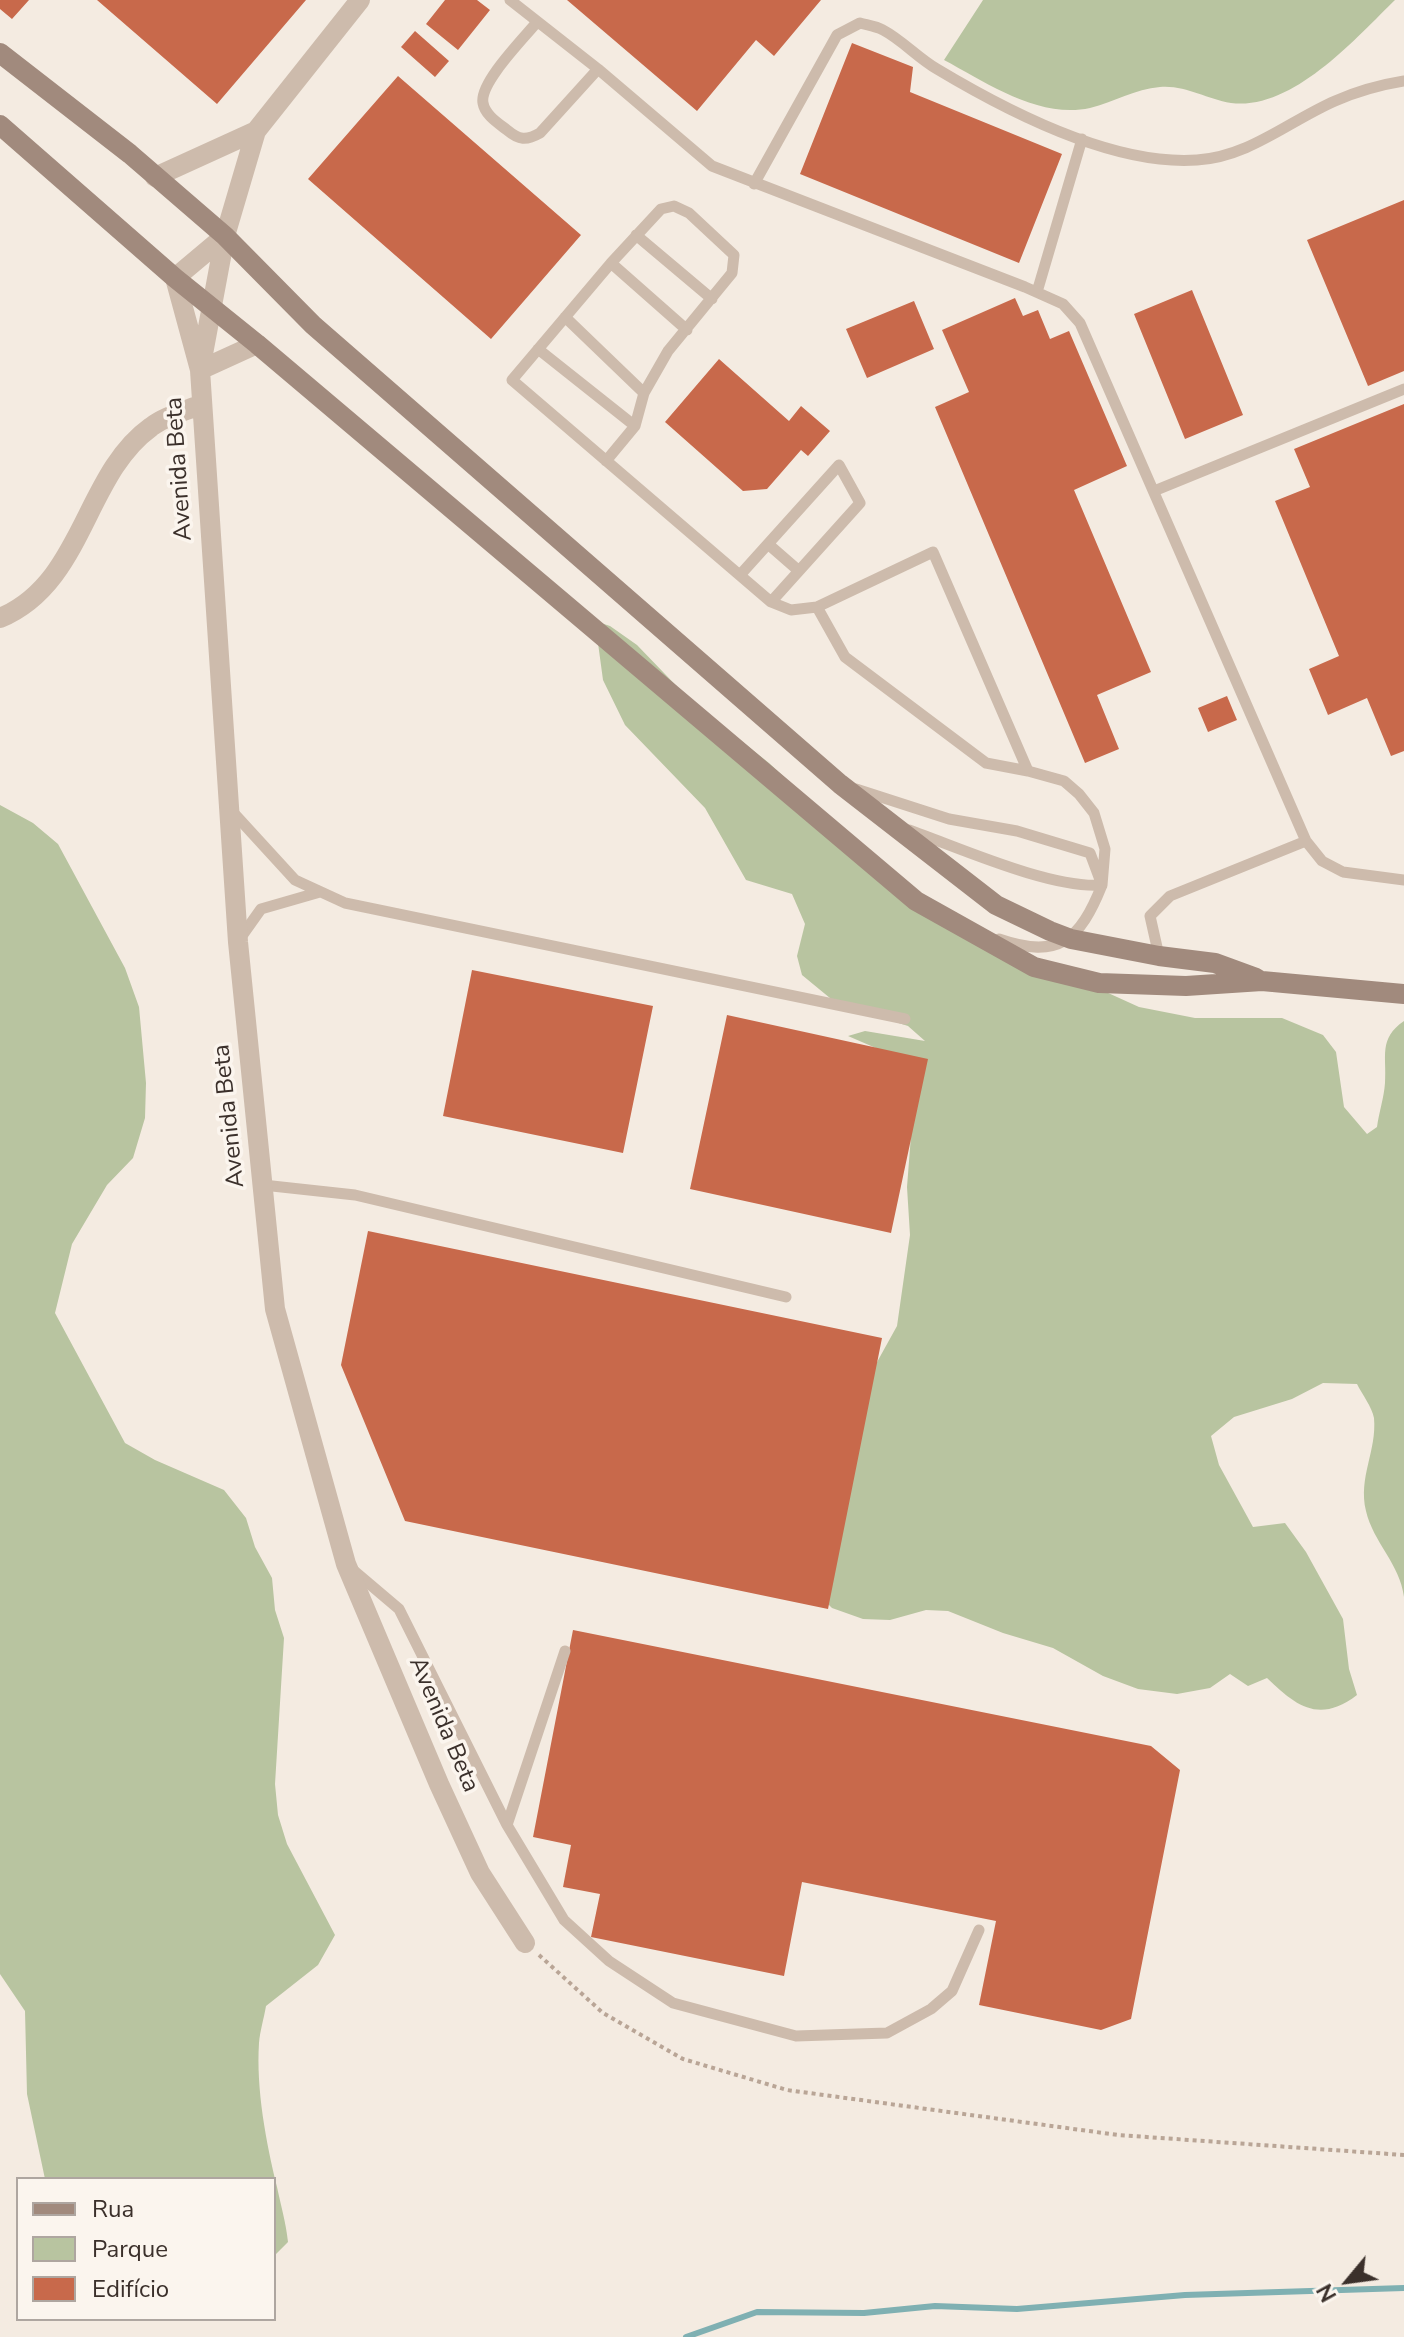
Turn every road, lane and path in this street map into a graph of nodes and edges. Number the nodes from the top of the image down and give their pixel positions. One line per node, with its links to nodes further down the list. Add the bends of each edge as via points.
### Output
1 (360, 0): 8 (street)
2 (510, 0): 3 (lane)
3 (537, 22): 5 (lane); 5 (lane, via 483,89 489,115 516,138 540,133)
4 (0, 53): 10 (main road)
5 (598, 69): 11 (lane, via 712,166)
6 (1404, 81): 9 (lane, via 1374,85 1333,102 1243,151 1197,160 1143,156)
7 (0, 125): 15 (main road)
8 (256, 131): 10 (street); 13 (street, Avenida Beta)
9 (1082, 139): 11 (lane, via 995,104 882,29 860,23 837,35); 16 (lane)
10 (155, 177): 13 (main road)
11 (754, 184): 16 (lane)
12 (636, 235): 14 (lane); 17 (lane); 17 (lane, via 661,209 674,206 708,229 734,255 732,273)
13 (225, 236): 15 (street); 18 (street, Avenida Beta); 37 (main road, via 313,325)
14 (611, 263): 19 (lane); 20 (lane)
15 (175, 278): 18 (main road); 23 (street)
16 (1037, 292): 29 (lane, via 1063,304 1080,323)
17 (712, 299): 20 (lane)
18 (212, 308): 21 (main road); 23 (street, Avenida Beta)
19 (565, 317): 22 (lane); 25 (lane)
20 (687, 330): 25 (lane)
21 (257, 344): 23 (street); 44 (main road, via 916,901)
22 (538, 349): 27 (lane); 28 (lane, via 512,380)
23 (200, 370): 26 (street, Avenida Beta)
24 (1404, 389): 29 (lane)
25 (644, 393): 27 (lane)
26 (202, 404): 35 (street, via 151,426 122,456 58,572 17,611); 38 (street, Avenida Beta)
27 (635, 426): 28 (lane)
28 (606, 461): 32 (lane)
29 (1154, 491): 40 (lane)
30 (768, 544): 31 (lane); 31 (lane, via 839,465 860,503); 32 (lane)
31 (799, 571): 33 (lane)
32 (740, 575): 33 (lane)
33 (771, 602): 34 (lane, via 791,610)
34 (817, 607): 36 (lane, via 845,657 862,671 986,763); 36 (lane, via 933,552)
35 (0, 618)
36 (1028, 771): 42 (lane, via 1064,781 1094,813 1105,849)
37 (840, 784): 39 (main road); 42 (lane, via 949,819 1017,831 1090,853)
38 (227, 805): 43 (lane, via 295,880); 46 (street, Avenida Beta)
39 (886, 821): 42 (lane, via 1029,872 1081,887); 45 (main road, via 996,905)
40 (1306, 841): 41 (lane, via 1322,861 1343,872); 47 (lane, via 1170,896 1150,916)
41 (1404, 880)
42 (1102, 885): 45 (lane, via 1089,917)
43 (320, 892): 46 (lane, via 261,909); 50 (lane, via 345,903)
44 (957, 924): 45 (lane, via 1019,946 1043,947); 48 (main road, via 1034,967 1099,983 1186,986)
45 (1071, 939): 47 (main road)
46 (238, 942): 51 (street, Avenida Beta)
47 (1159, 956): 48 (main road, via 1215,963)
48 (1262, 981): 49 (main road)
49 (1404, 994)
50 (905, 1019)
51 (263, 1185): 52 (lane, via 355,1195); 53 (street, Avenida Beta, via 275,1309)
52 (786, 1297)
53 (346, 1564): 55 (lane, via 399,1609); 57 (street, Avenida Beta, via 480,1873)
54 (565, 1651): 55 (lane)
55 (507, 1825): 56 (lane, via 564,1920 609,1961 673,2003 796,2036 887,2033 931,2009 952,1991)
56 (979, 1930)
57 (525, 1943): 58 (path, via 603,2013 683,2059 787,2090 1118,2135)
58 (1404, 2155)

